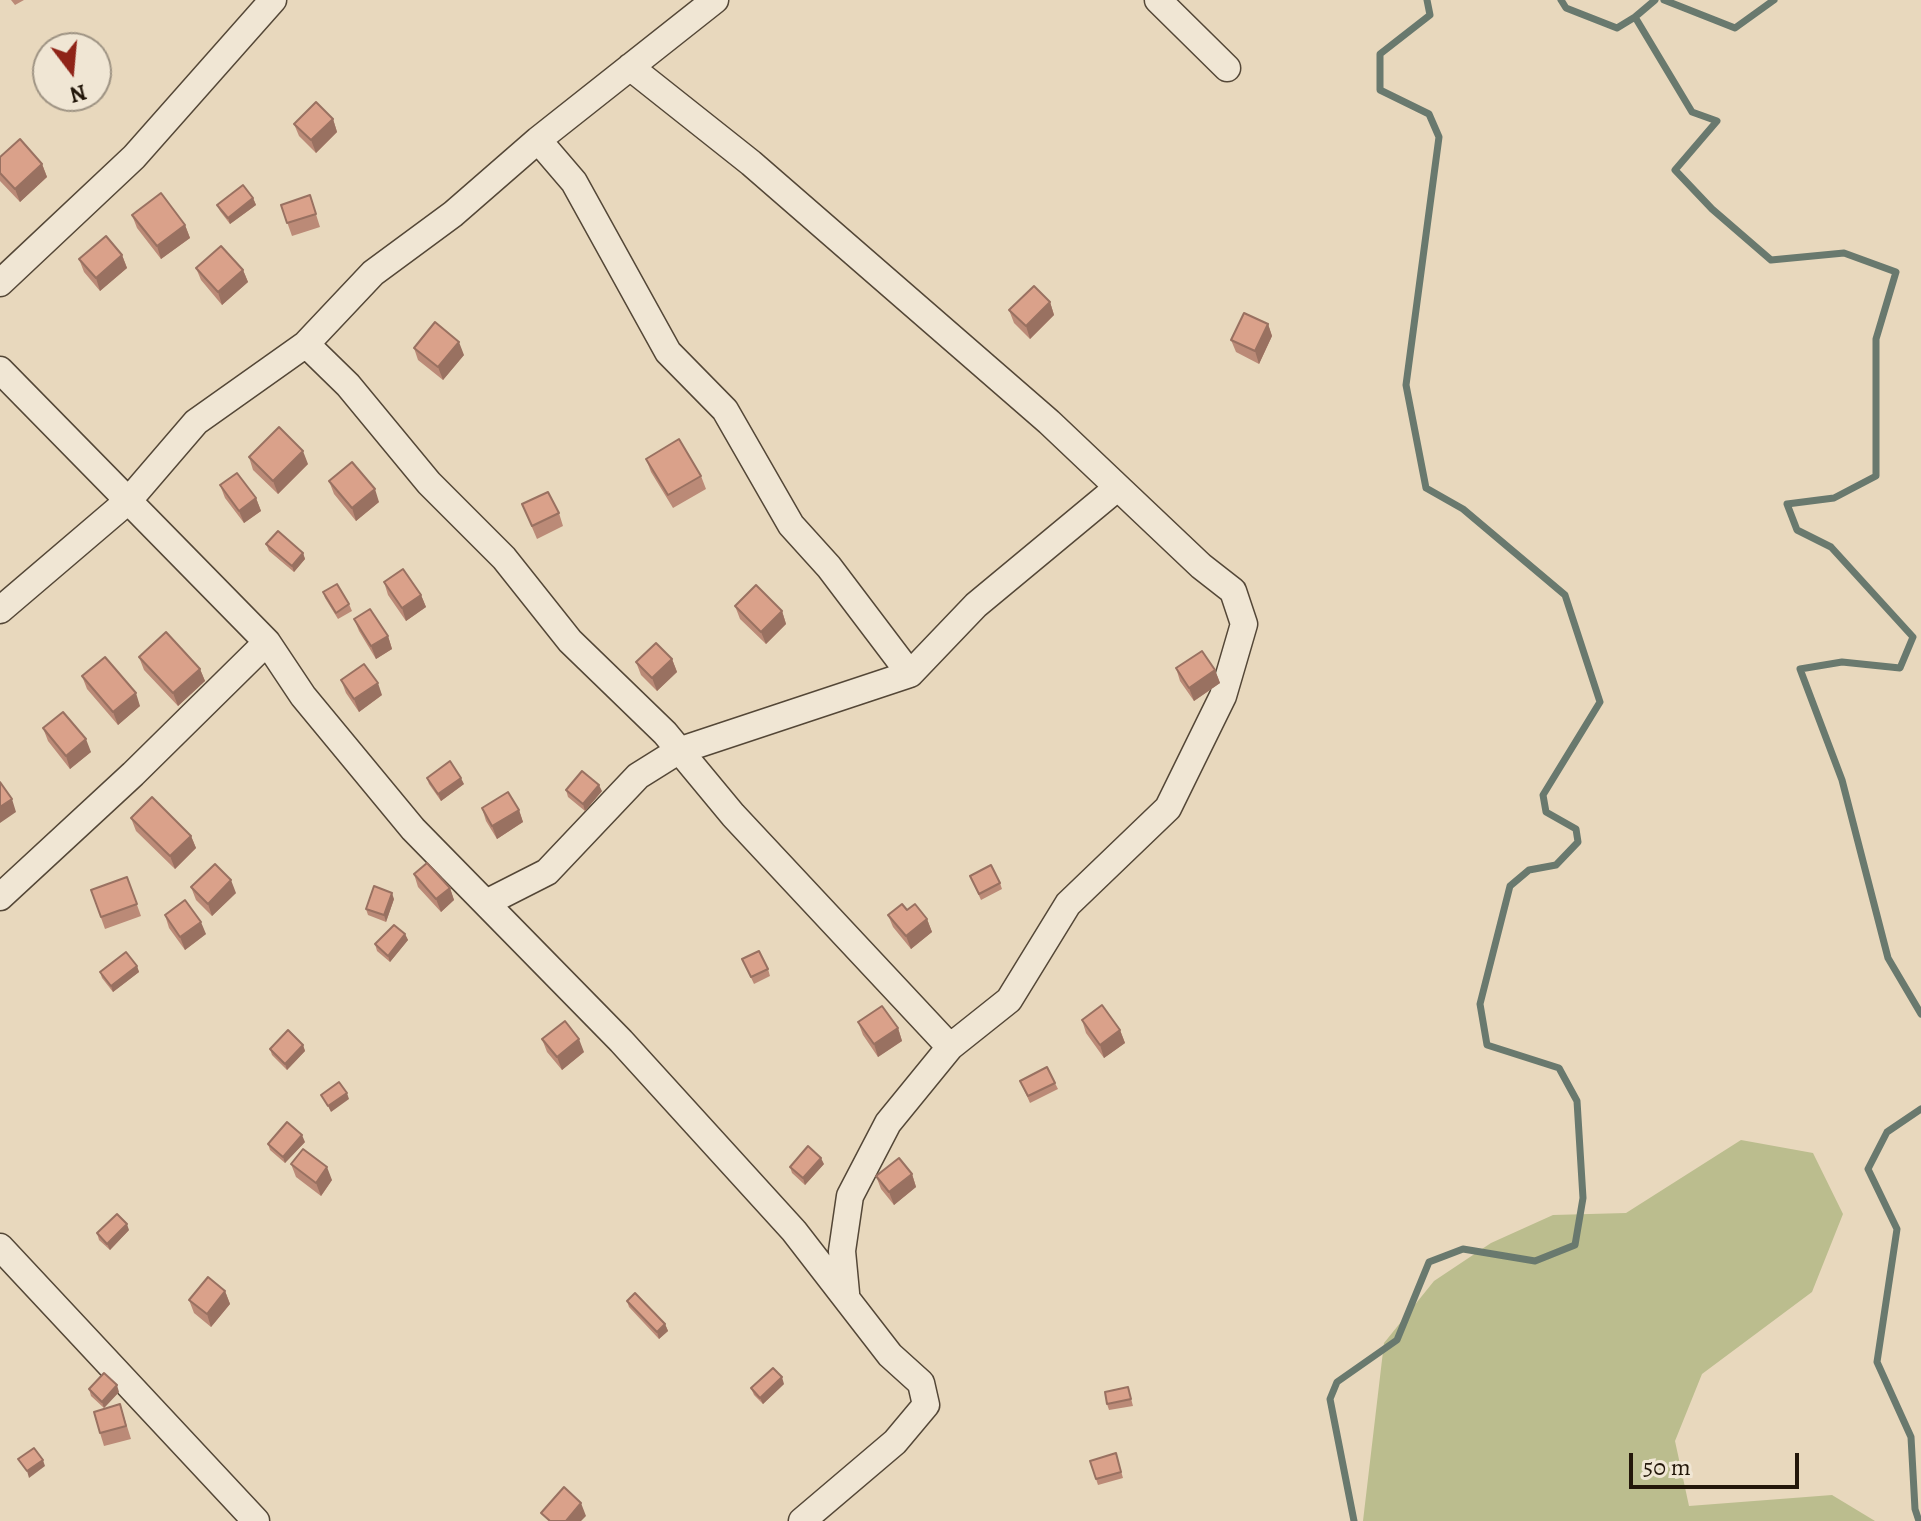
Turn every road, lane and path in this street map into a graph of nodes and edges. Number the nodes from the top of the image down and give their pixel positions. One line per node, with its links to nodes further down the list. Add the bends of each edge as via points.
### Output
1 (273, 0): 7 (street, via 134,157)
2 (715, 0): 4 (street)
3 (1158, 0): 5 (street)
4 (630, 67): 6 (street); 10 (street, via 818,220)
5 (1227, 68)
6 (538, 140): 8 (street, via 453,214 373,273); 14 (street, via 574,182 668,352 725,410 791,525)
7 (0, 283)
8 (306, 344): 11 (street, via 196,422); 15 (street, via 348,385 429,483 504,558 570,641)
9 (0, 370): 11 (street)
10 (1117, 488): 14 (street, via 976,605); 18 (street, via 1233,591 1244,624 1237,658 1168,808 1068,904 1009,1000)
11 (129, 500): 12 (street); 13 (street)
12 (0, 610)
13 (267, 642): 16 (street); 17 (street, via 303,696 413,829)
14 (910, 674): 15 (street)
15 (678, 751): 17 (street, via 638,776 547,872); 18 (street)
16 (0, 897)
17 (486, 903): 20 (street, via 621,1041)
18 (950, 1047): 20 (street, via 888,1123 850,1196 842,1251)
19 (0, 1247): 21 (street)
20 (846, 1293): 22 (street, via 890,1355 921,1383 926,1405 895,1442)
21 (256, 1521)
22 (802, 1521)

